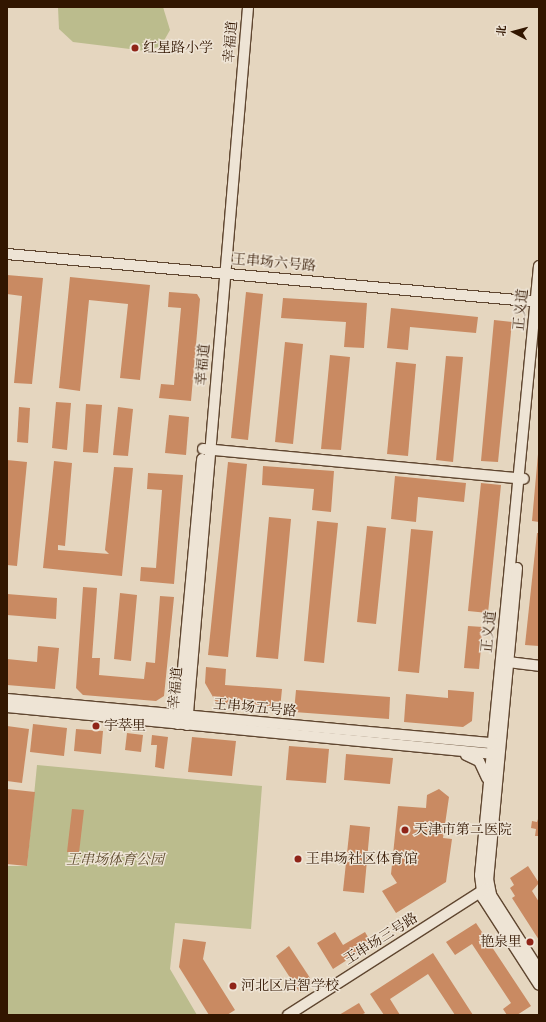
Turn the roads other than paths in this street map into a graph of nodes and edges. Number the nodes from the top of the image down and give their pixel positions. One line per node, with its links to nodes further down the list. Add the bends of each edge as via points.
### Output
1 (242, 7): 5 (street, 幸福道)
2 (248, 7): 5 (street, 幸福道)
3 (7, 254): 5 (street, 王串场六号路)
4 (539, 266): 6 (street, 正义道)
5 (222, 272): 6 (street, 王串场六号路); 8 (street, 幸福道)
6 (537, 302): 9 (street, 正义道)
7 (539, 333): 9 (street, 正义道)
8 (207, 449): 9 (street); 14 (street, 幸福道)
9 (522, 479): 10 (street, 正义道); 16 (street, 正义道)
10 (508, 662): 11 (street); 16 (street, 正义道)
11 (539, 666)
12 (7, 699): 14 (street, 王串场五号路)
13 (7, 707): 14 (street, 王串场五号路)
14 (183, 720): 16 (street, 王串场五号路)
15 (461, 749): 17 (street, via 481,763)
16 (496, 749): 18 (street, 正义道)
17 (492, 784)
18 (485, 890): 19 (street); 20 (street); 21 (street, 王串场三号路)
19 (539, 970)
20 (539, 985)
21 (302, 1011): 22 (street, 王串场三号路)
22 (288, 1015)

